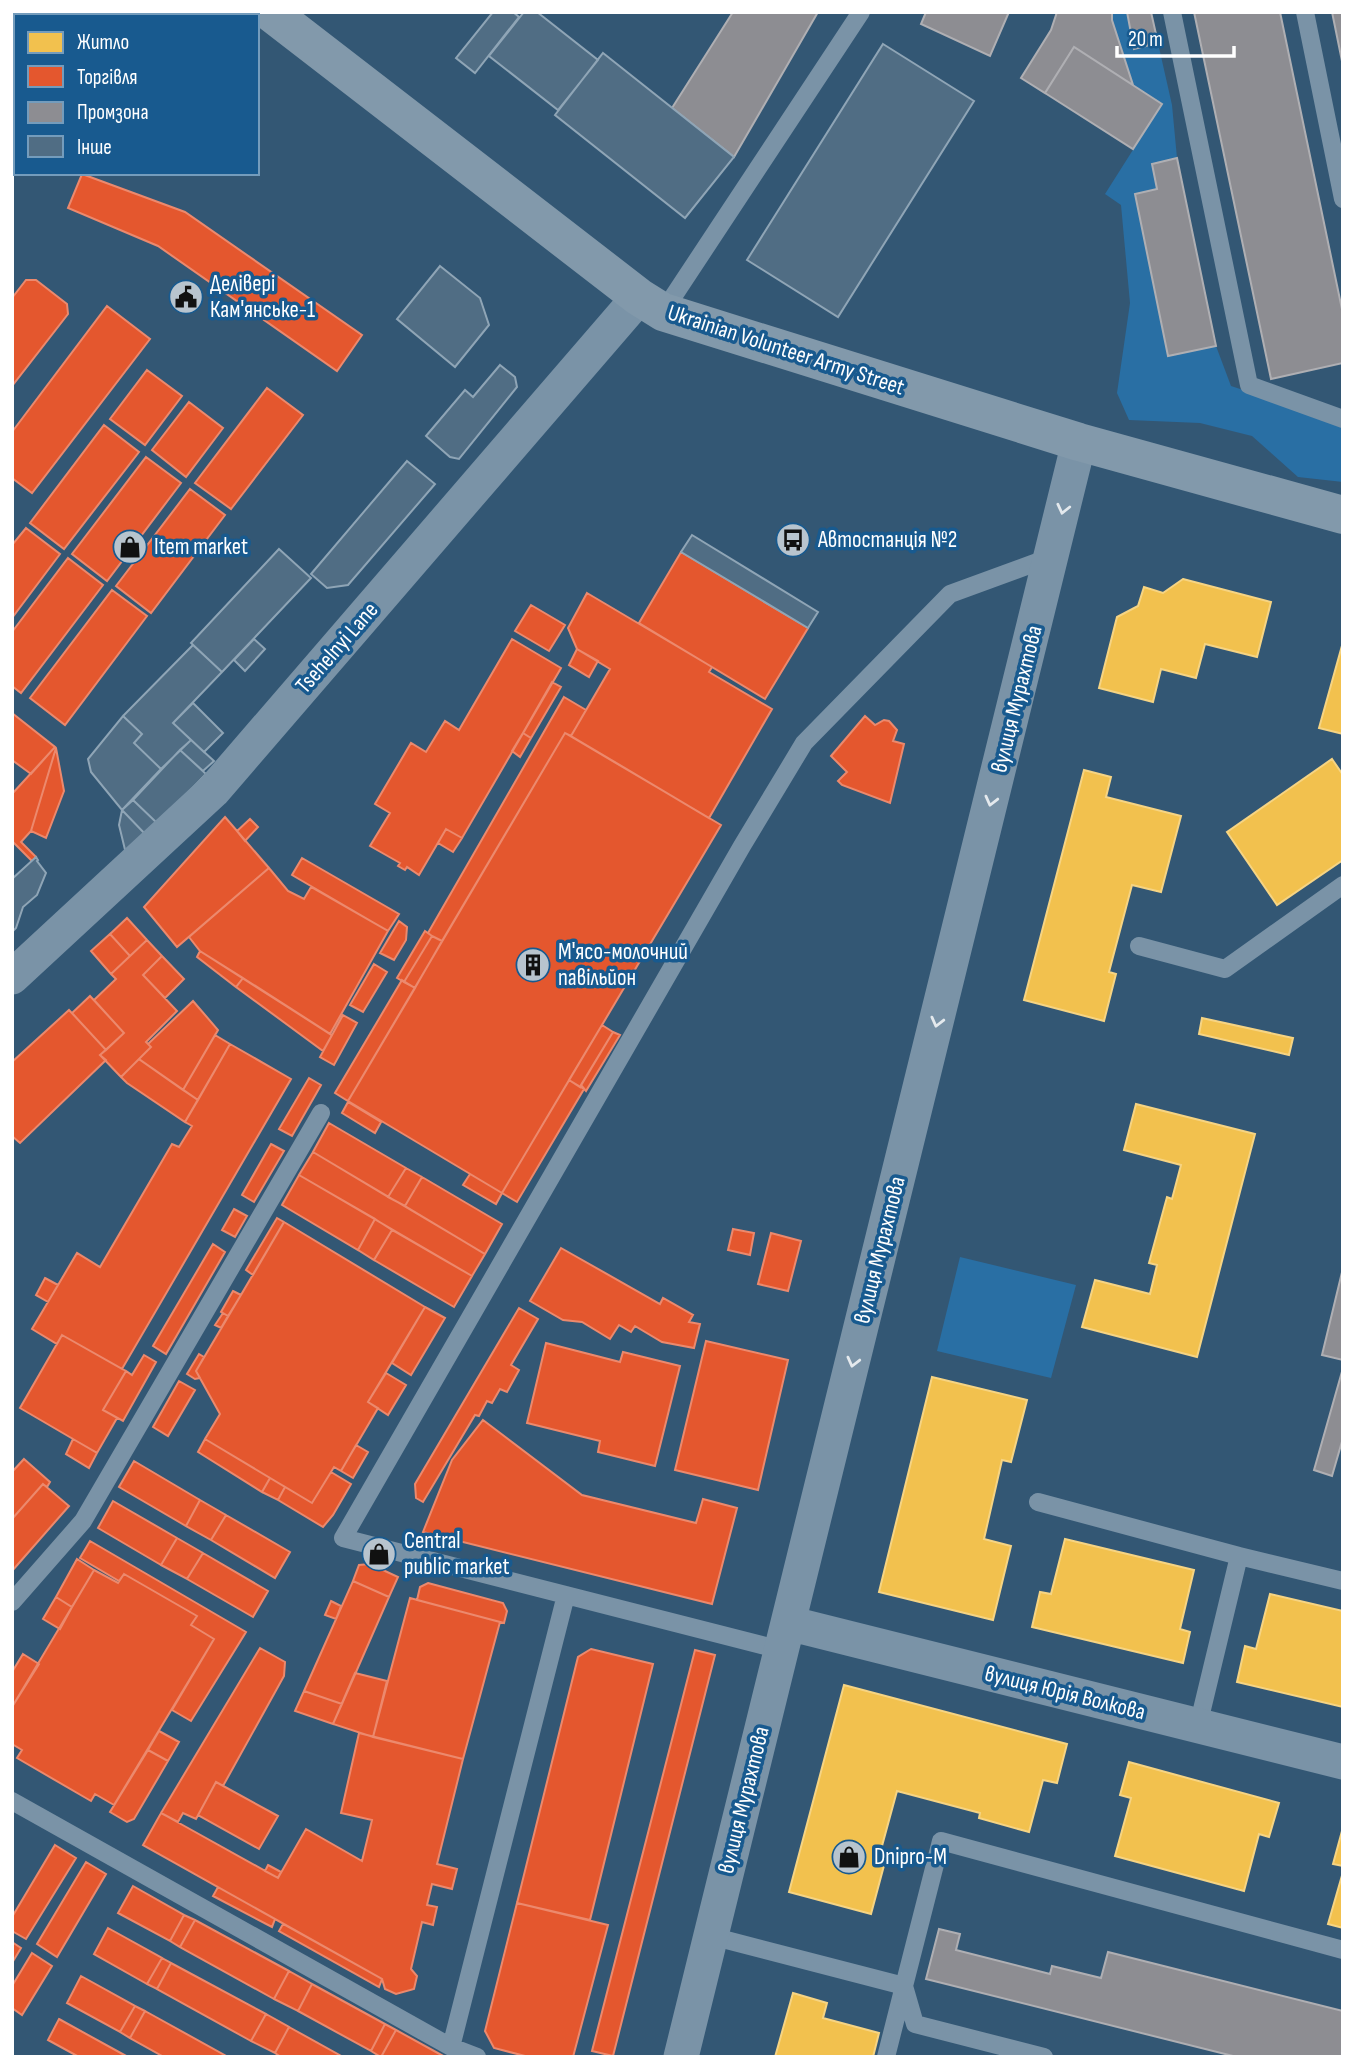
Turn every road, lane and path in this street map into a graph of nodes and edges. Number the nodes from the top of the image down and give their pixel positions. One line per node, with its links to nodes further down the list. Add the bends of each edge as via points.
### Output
1 (270, 12): 6 (street, Ukrainian Volunteer Army Street)
2 (861, 12): 6 (lane)
3 (1172, 12): 7 (lane, via 1249,385)
4 (1305, 12): 5 (lane)
5 (1343, 200)
6 (651, 305): 8 (street, Ukrainian Volunteer Army Street); 13 (street, Tsehelnyi Lane, via 213,791)
7 (1343, 419)
8 (1079, 442): 9 (street, Ukrainian Volunteer Army Street); 10 (street, вулиця Мурахтова, one-way to 10)
9 (1343, 515)
10 (1052, 557): 18 (lane, via 950,594 804,743 343,1538); 20 (street, вулиця Мурахтова, one-way to 20)
11 (1343, 885): 12 (lane, via 1225,969)
12 (1139, 946)
13 (12, 976)
14 (321, 1113): 19 (lane, via 83,1521)
15 (1038, 1502): 16 (lane)
16 (1239, 1556): 17 (lane); 21 (lane)
17 (1343, 1581)
18 (566, 1595): 20 (lane); 27 (lane)
19 (12, 1602)
20 (785, 1637): 21 (street, вулиця Юрія Волкова); 24 (street, вулиця Мурахтова)
21 (1198, 1726): 22 (street, вулиця Юрія Волкова)
22 (1343, 1762)
23 (12, 1801): 27 (lane)
24 (711, 1936): 26 (lane); 29 (street, вулиця Мурахтова)
25 (1343, 1950): 26 (lane, via 941,1840)
26 (904, 1986): 30 (lane); 31 (lane, via 915,2024)
27 (451, 2047): 28 (lane)
28 (477, 2057)
29 (681, 2057)
30 (886, 2057)
31 (1044, 2057)

